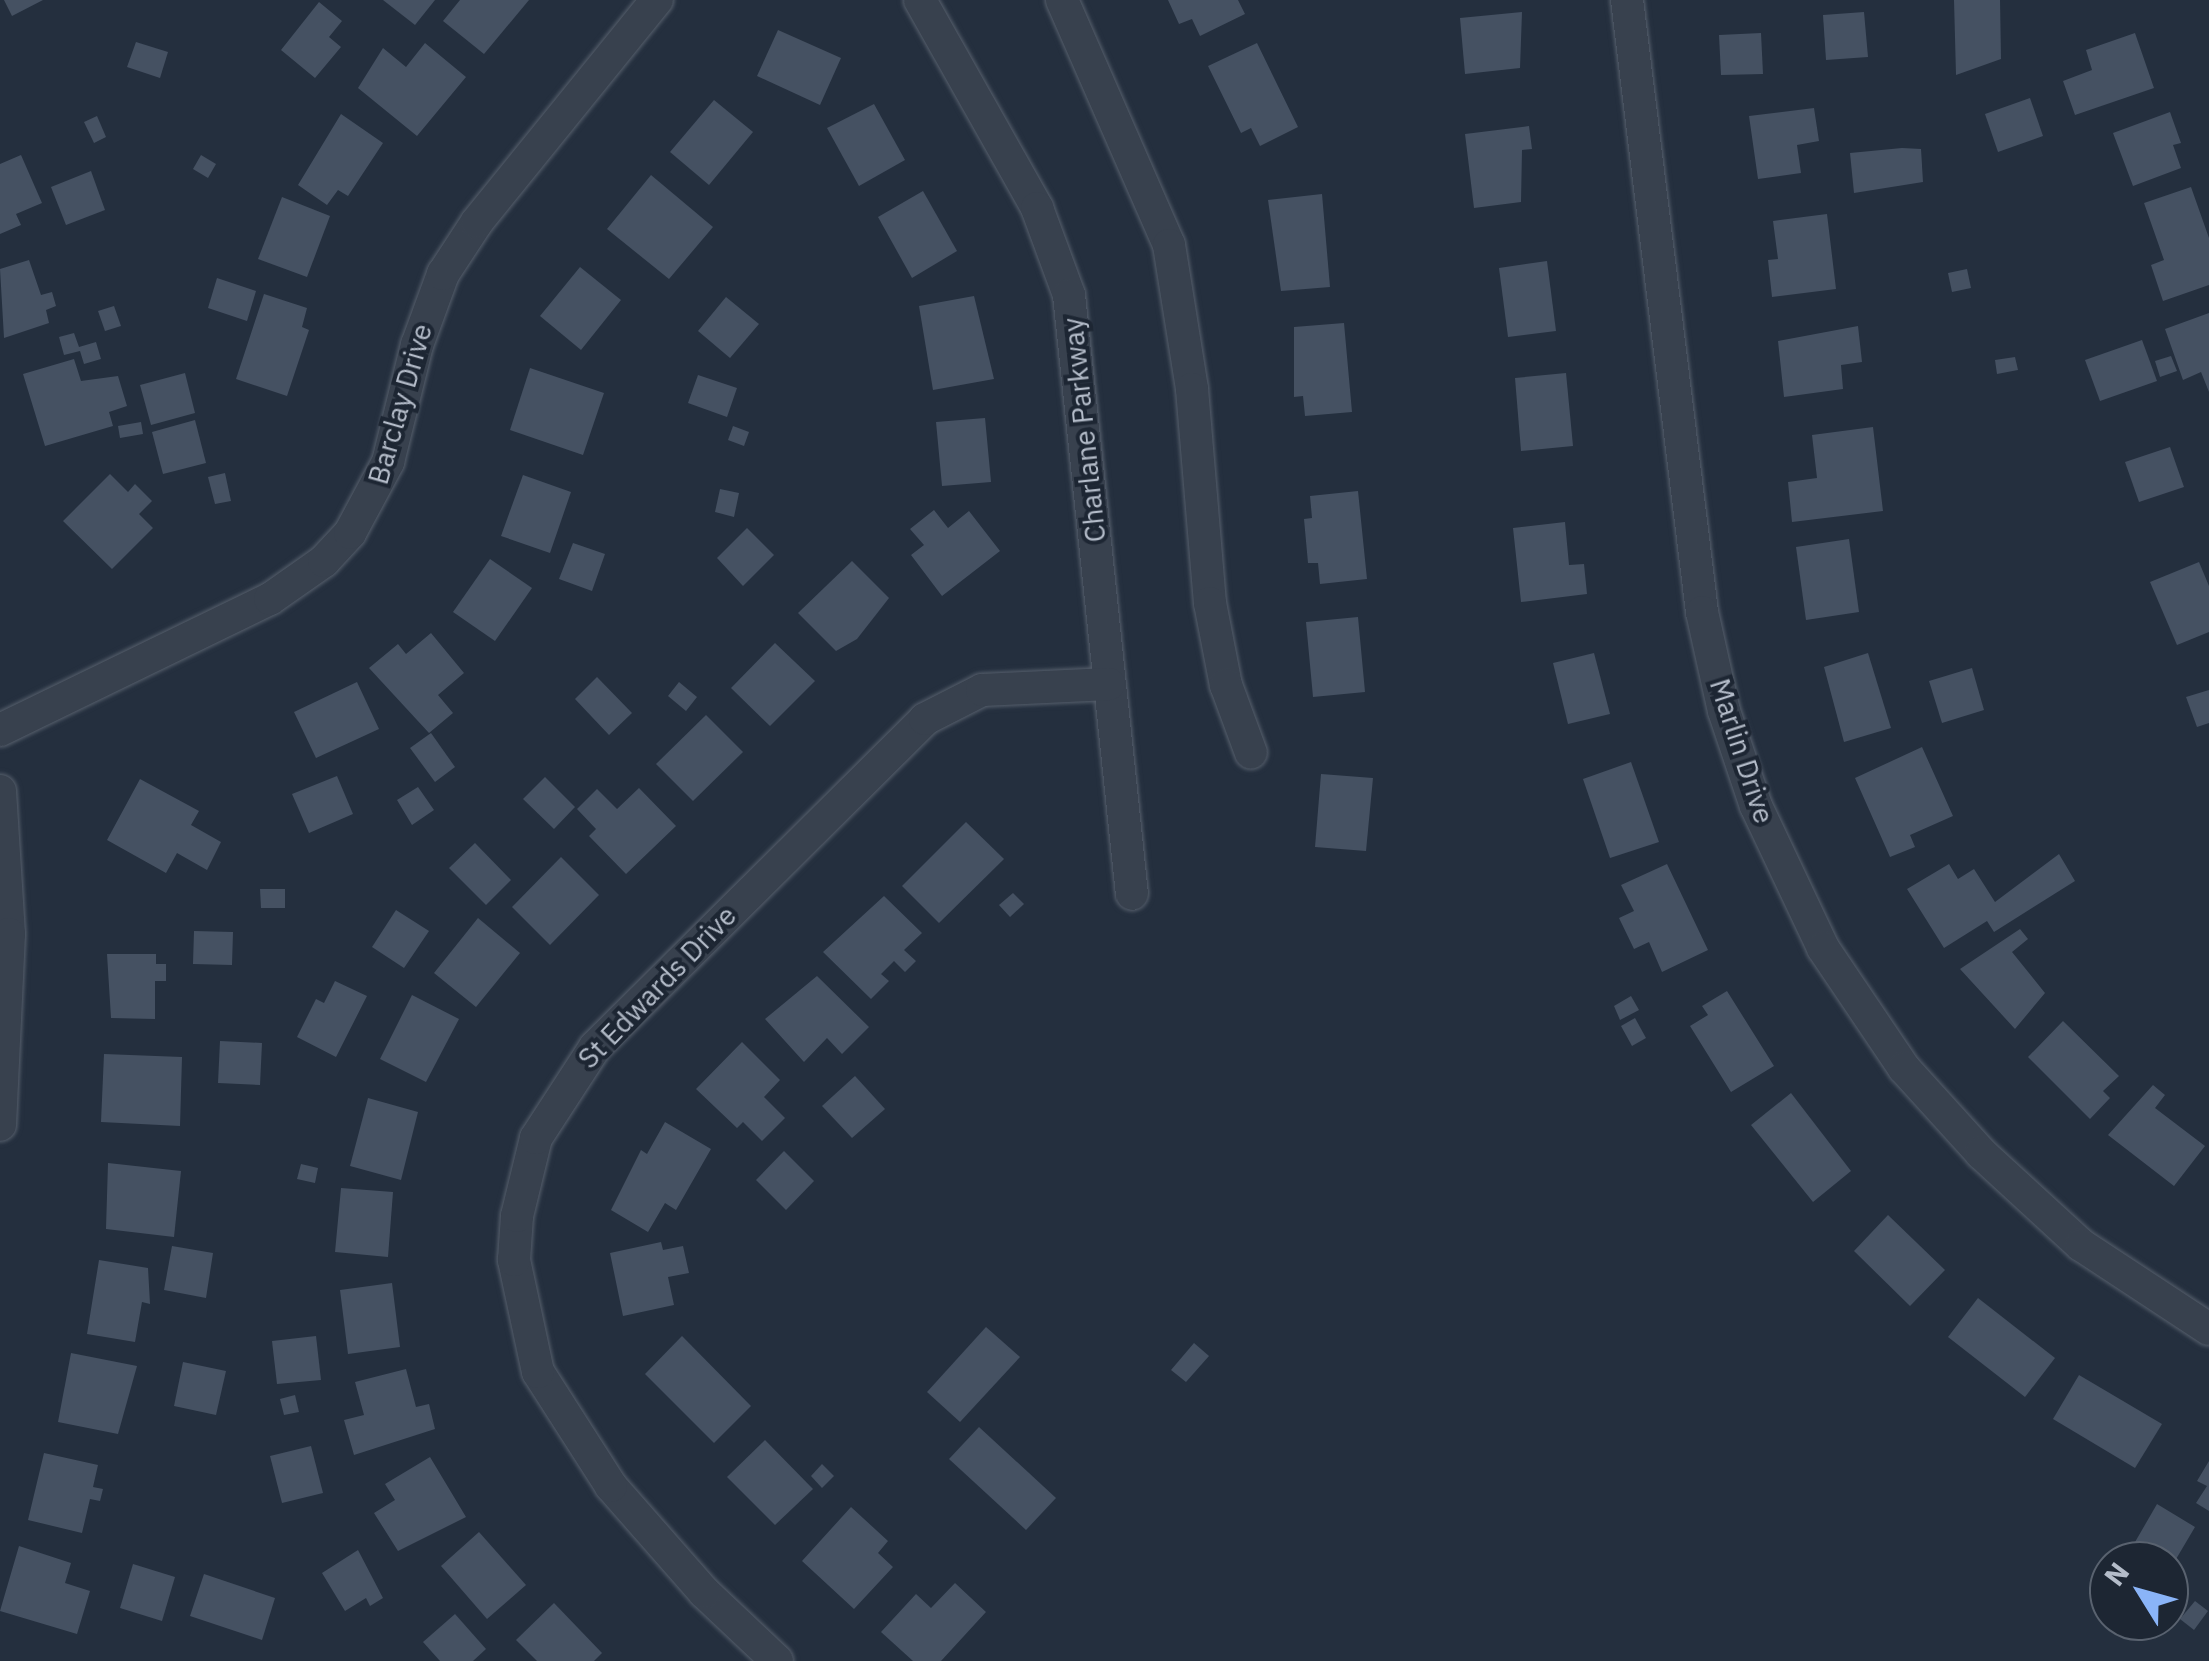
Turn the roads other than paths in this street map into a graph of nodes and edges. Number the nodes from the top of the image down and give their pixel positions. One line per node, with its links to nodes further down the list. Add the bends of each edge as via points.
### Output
1 (657, 0): 6 (street, Barclay Drive, via 477,222 443,274 416,345 388,462 350,533 324,561 270,598)
2 (920, 0): 5 (street, Charlane Parkway, via 1037,208 1069,296)
3 (1062, 0): 7 (street, via 1170,245 1192,389 1210,603 1226,685)
4 (1627, 0): 11 (street, Marlin Drive, via 1702,612 1724,711 1756,806 1823,948 1904,1068 1981,1153 2081,1244)
5 (1109, 684): 9 (street, Charlane Parkway); 12 (street, St Edwards Drive, via 998,688 925,719 595,1047 536,1138 516,1216 514,1260 538,1372 611,1486 704,1592)
6 (0, 730)
7 (1251, 752)
8 (0, 791): 10 (street, via 10,934)
9 (1132, 894)
10 (0, 1125)
11 (2209, 1329)
12 (777, 1661)

